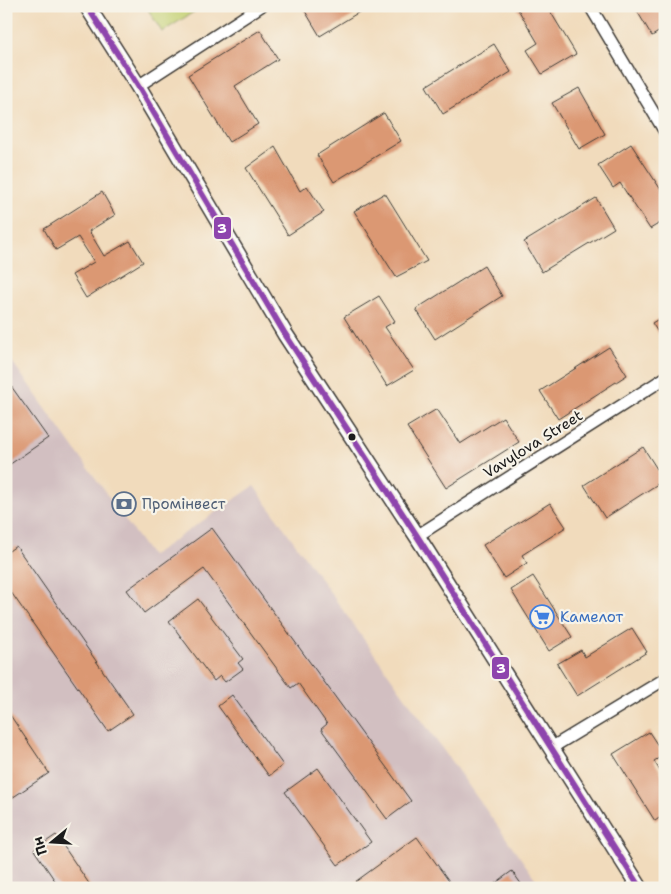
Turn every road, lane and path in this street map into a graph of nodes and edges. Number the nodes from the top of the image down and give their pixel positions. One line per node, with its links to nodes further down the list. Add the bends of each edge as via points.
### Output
1 (87, 6): 4 (street)
2 (261, 6): 4 (street)
3 (590, 6): 5 (street)
4 (138, 86): 7 (street, via 284,334)
5 (665, 132)
6 (665, 378): 7 (street, Vavylova Street)
7 (417, 536): 9 (street)
8 (665, 679): 9 (street)
9 (551, 748): 10 (street)
10 (640, 888)

